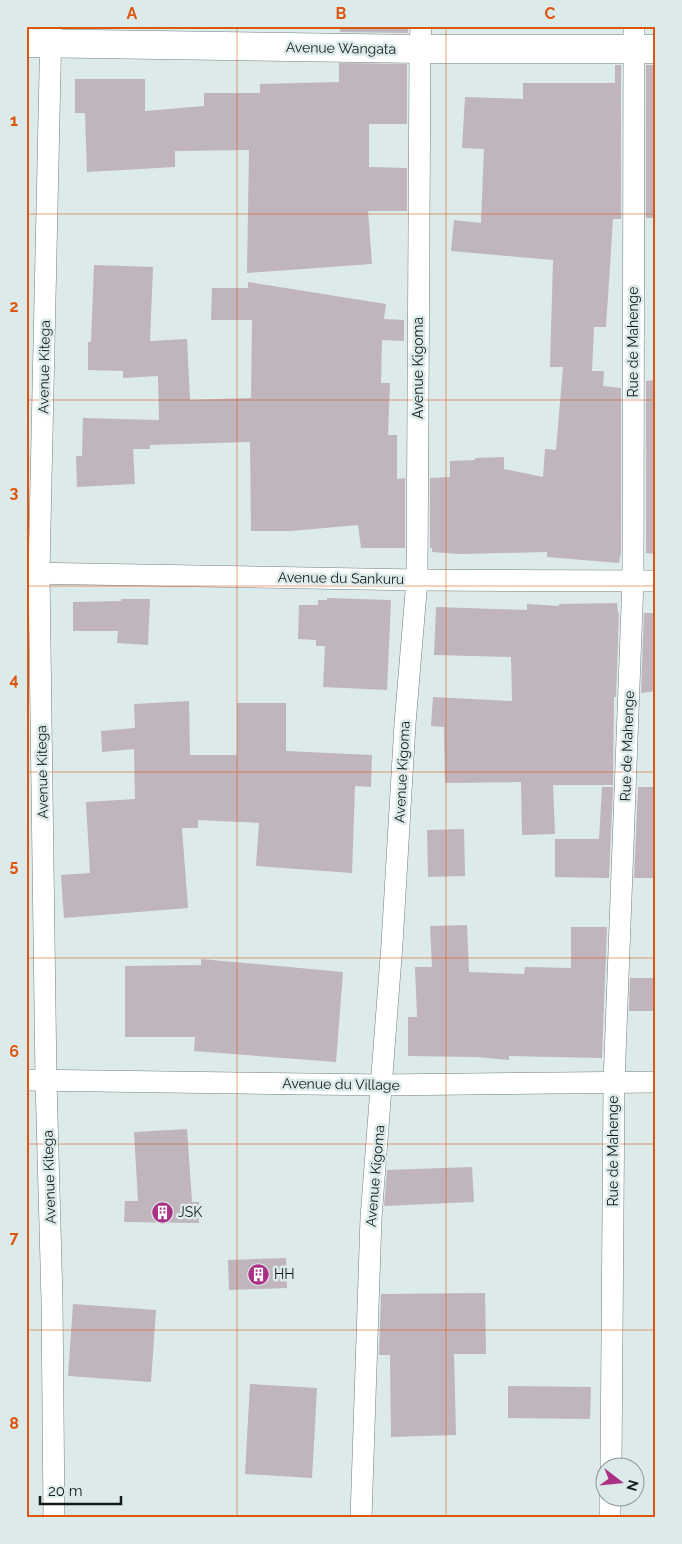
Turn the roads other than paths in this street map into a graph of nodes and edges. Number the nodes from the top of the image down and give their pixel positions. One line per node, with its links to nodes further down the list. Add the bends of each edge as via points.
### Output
1 (43, 37): 2 (street, Avenue Wangata); 4 (street, Avenue Kitega)
2 (421, 38): 3 (street, Avenue Wangata); 5 (street, Avenue Kigoma)
3 (641, 42): 6 (street, Rue de Mahenge)
4 (33, 572): 5 (street, Avenue du Sankuru); 8 (street, Avenue Kitega)
5 (417, 580): 6 (street, Avenue du Sankuru); 11 (street, Avenue Kigoma, via 404,724)
6 (633, 580): 7 (street, Avenue du Sankuru); 10 (street, Rue de Mahenge)
7 (656, 581)
8 (36, 1080): 11 (street, Avenue du Village); 13 (street, Avenue Kitega, via 52,1300)
9 (656, 1082): 10 (street, Avenue du Village)
10 (614, 1083): 11 (street, Avenue du Village); 12 (street, Rue de Mahenge)
11 (382, 1085): 14 (street, Avenue Kigoma, via 371,1218)
12 (611, 1456)
13 (54, 1518)
14 (361, 1518)

